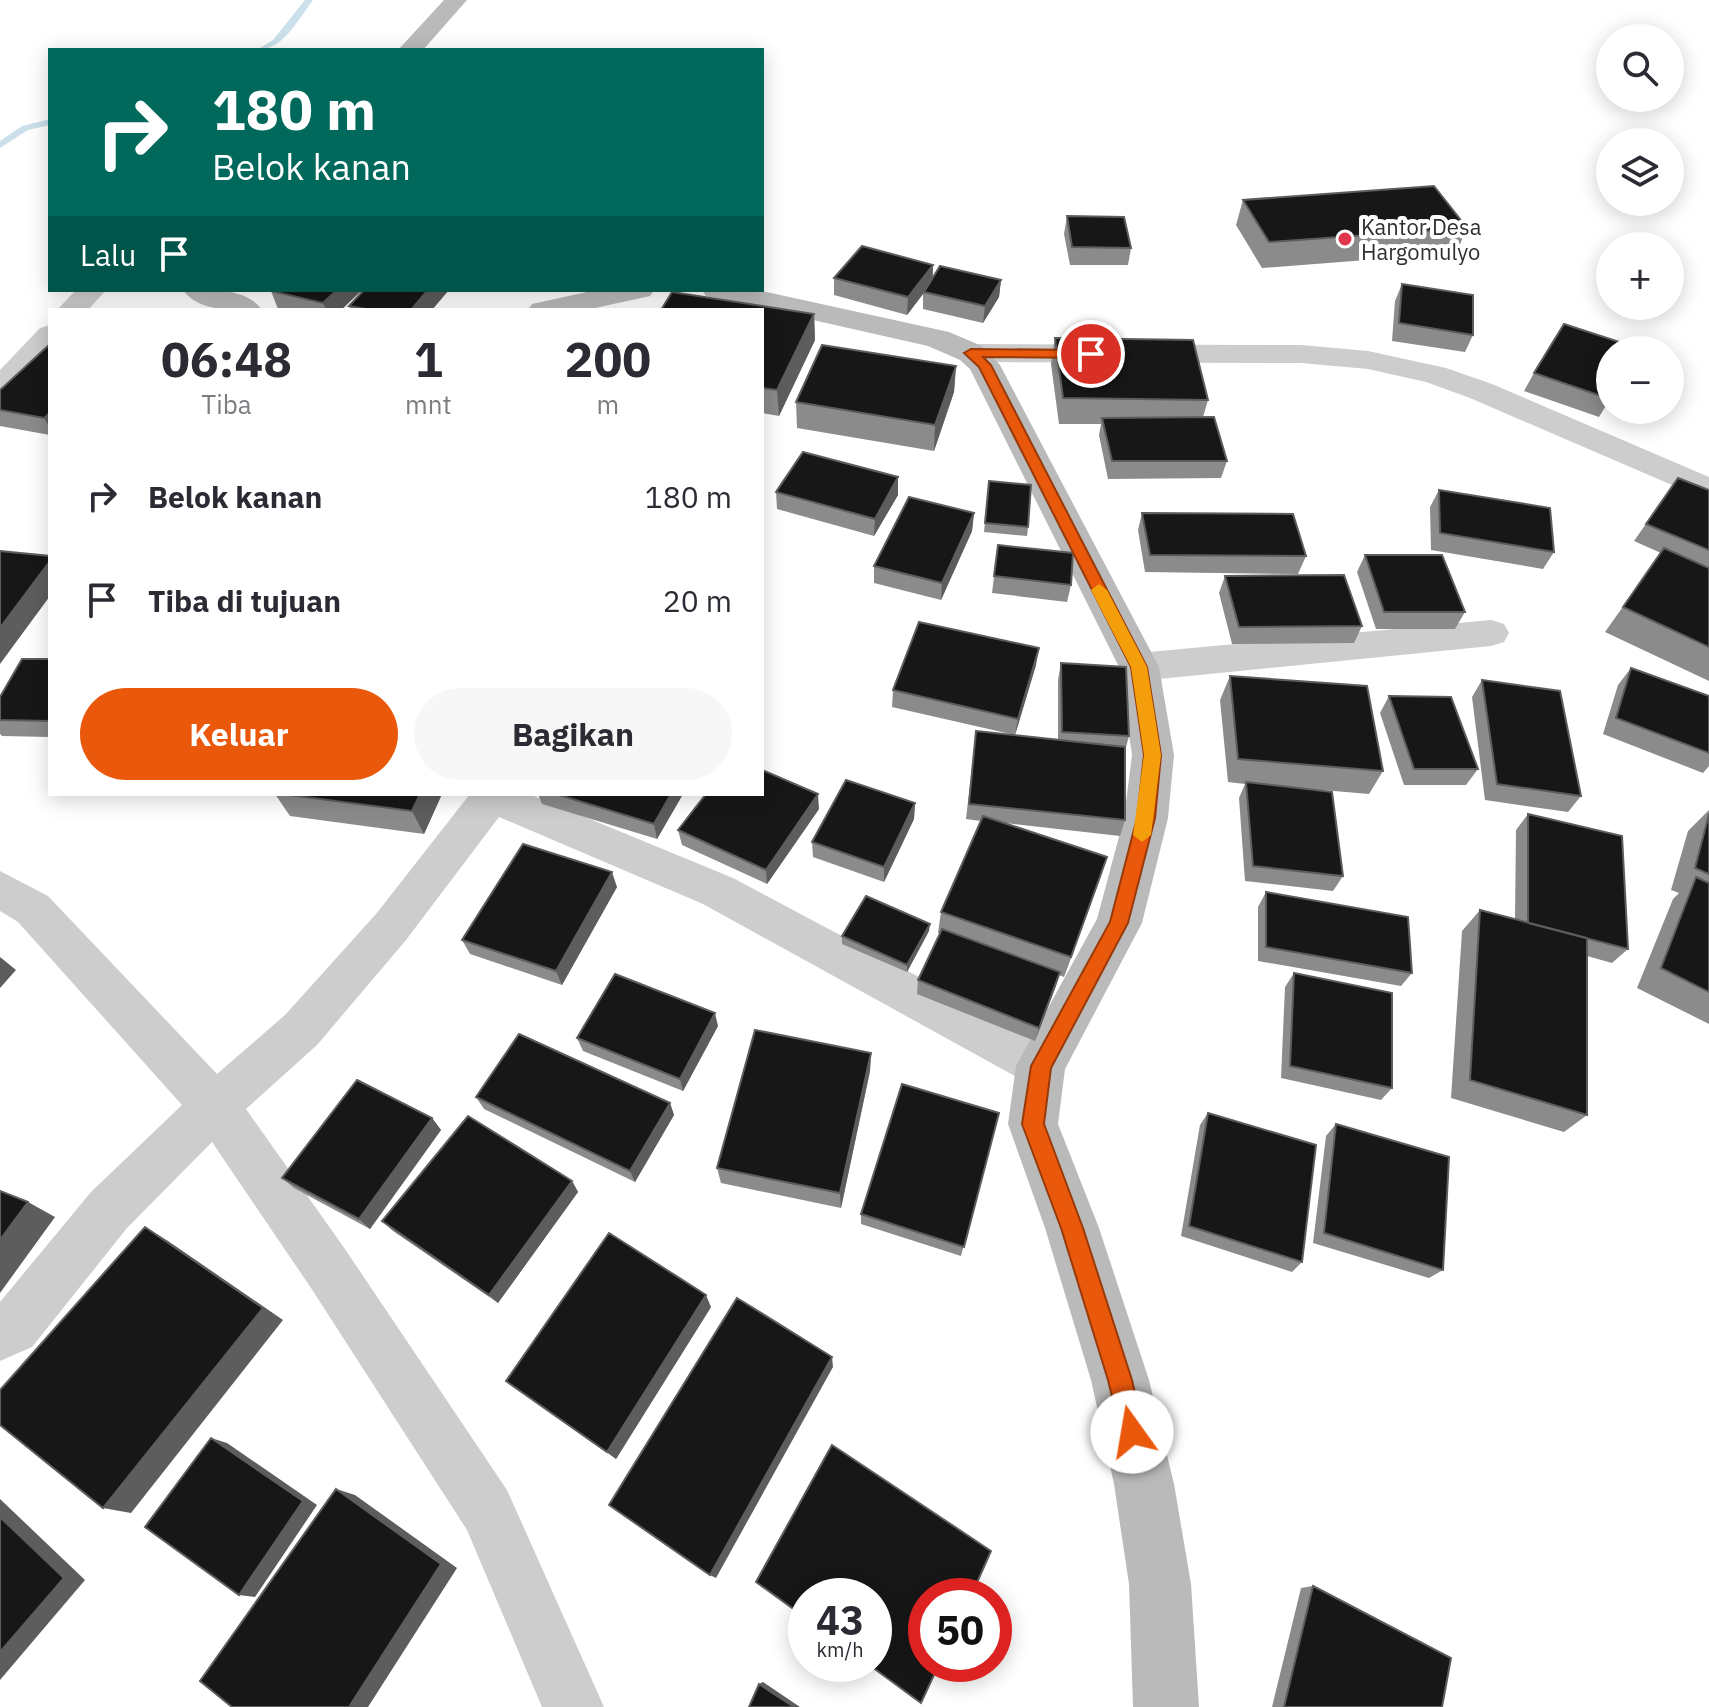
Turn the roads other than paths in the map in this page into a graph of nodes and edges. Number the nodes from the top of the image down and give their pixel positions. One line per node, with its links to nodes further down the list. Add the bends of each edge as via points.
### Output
1 (456, 0): 2 (main road)
2 (412, 48)
3 (90, 292): 7 (street)
4 (203, 292): 8 (main road)
5 (629, 292): 9 (main road)
6 (726, 292): 11 (main road, via 938,339)
7 (74, 308)
8 (242, 308)
9 (553, 308)
10 (48, 336): 12 (street)
11 (971, 353): 13 (street, via 1301,354 1368,360 1481,391); 15 (main road, via 984,365)
12 (0, 388)
13 (1709, 490)
14 (1491, 633): 15 (street)
15 (1139, 667): 19 (main road, via 1153,755 1146,818 1119,923)
16 (491, 796): 20 (street, via 391,927 301,1030)
17 (494, 796): 19 (street, via 718,891)
18 (0, 889): 20 (street, via 33,909)
19 (1041, 1066): 23 (main road, via 1033,1124 1120,1380 1144,1484 1160,1584)
20 (215, 1106): 21 (street, via 109,1210 13,1328); 22 (street, via 487,1510)
21 (0, 1334)
22 (573, 1707)
23 (1166, 1707)

